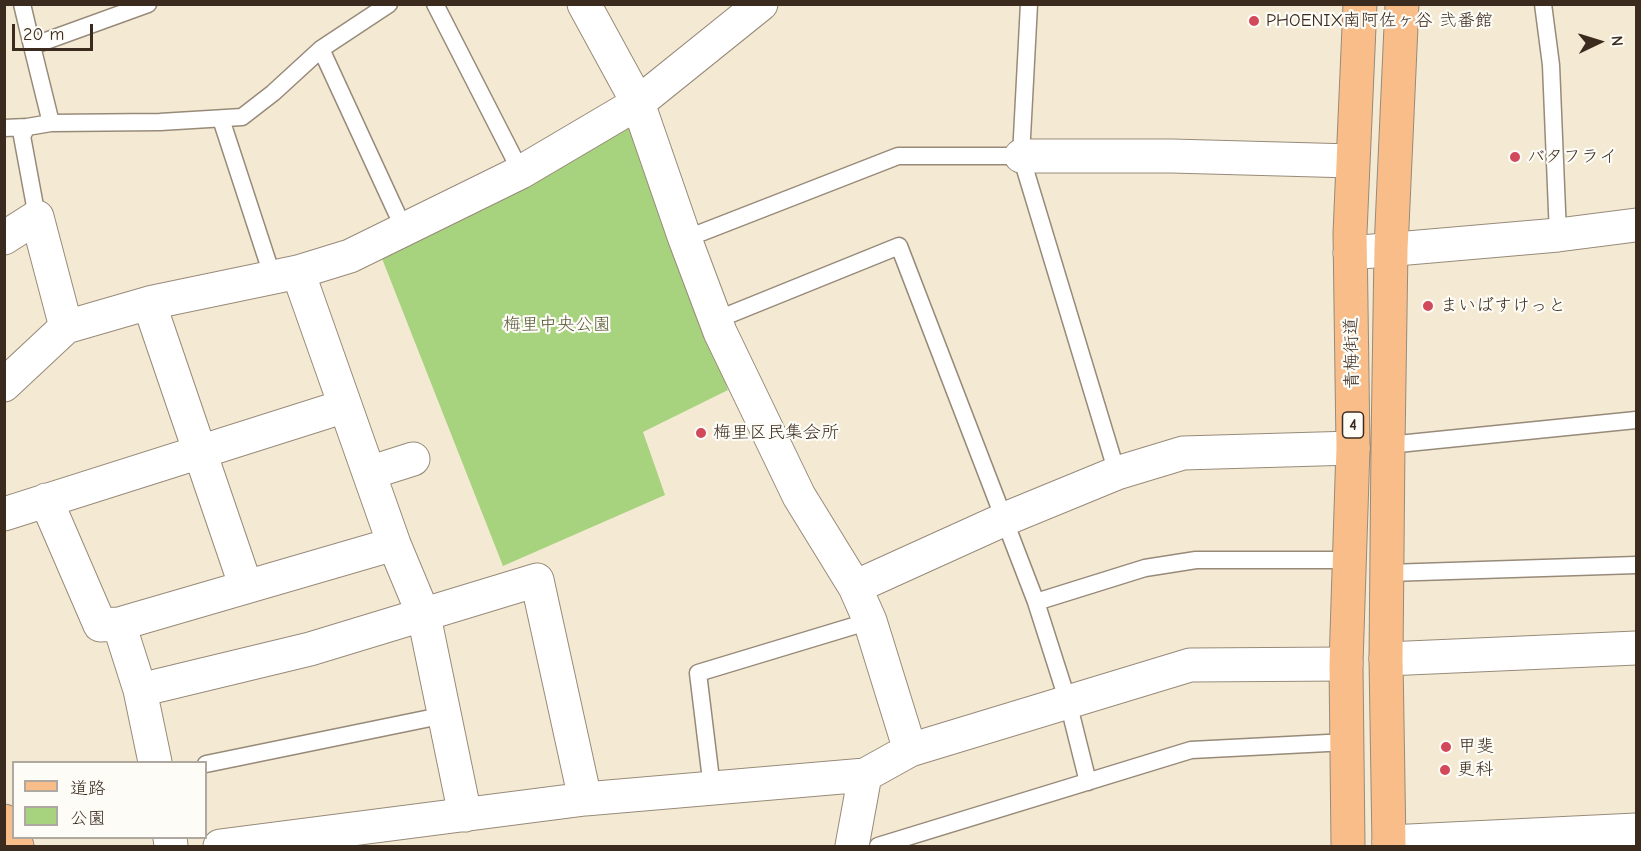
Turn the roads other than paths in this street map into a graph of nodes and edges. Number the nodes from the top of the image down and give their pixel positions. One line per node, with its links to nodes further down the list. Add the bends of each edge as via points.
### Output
1 (22, 4): 11 (lane)
2 (148, 4): 11 (lane)
3 (389, 4): 12 (lane)
4 (435, 4): 20 (lane)
5 (584, 4): 13 (street)
6 (761, 4): 13 (street)
7 (1029, 4): 18 (lane)
8 (1360, 4): 19 (main road, 青梅街道 / 4)
9 (1402, 4): 27 (main road, 青梅街道 / 4)
10 (1543, 4): 24 (lane, via 1551,65)
11 (32, 46): 15 (lane)
12 (321, 49): 14 (lane, via 242,117); 23 (lane)
13 (638, 103): 20 (street); 26 (street)
14 (221, 119): 15 (lane); 29 (lane)
15 (51, 123): 16 (lane)
16 (27, 126): 17 (lane); 21 (lane, via 22,136)
17 (4, 128)
18 (1021, 156): 19 (street); 26 (lane, via 898,156); 40 (lane)
19 (1352, 161): 28 (main road, 青梅街道 / 4)
20 (521, 172): 23 (street)
21 (37, 217): 25 (street); 32 (street)
22 (1636, 225): 24 (street)
23 (404, 229): 29 (street, via 350,255)
24 (1558, 235): 27 (street)
25 (4, 237)
26 (685, 240): 31 (street)
27 (1391, 249): 28 (street); 36 (main road, 青梅街道 / 4)
28 (1350, 252): 37 (main road, 青梅街道 / 4)
29 (285, 275): 30 (street); 34 (street)
30 (149, 303): 32 (street); 38 (street)
31 (716, 320): 44 (lane, via 899,246); 50 (street, via 799,496)
32 (66, 327): 33 (street)
33 (4, 385)
34 (345, 406): 38 (street); 41 (street)
35 (1636, 420): 36 (lane)
36 (1388, 445): 48 (main road, 青梅街道 / 4)
37 (1353, 448): 40 (street, via 1183,453); 46 (main road, 青梅街道 / 4)
38 (200, 452): 42 (street); 49 (street)
39 (412, 459): 41 (street)
40 (1117, 473): 44 (street)
41 (369, 474): 45 (street)
42 (46, 501): 43 (street); 54 (street, via 100,626)
43 (4, 514)
44 (1005, 519): 50 (street); 51 (lane)
45 (394, 543): 49 (street); 52 (street)
46 (1349, 560): 51 (lane, via 1196,560 1145,568); 57 (main road, 青梅街道 / 4)
47 (1636, 565): 48 (lane)
48 (1388, 573): 56 (main road, 青梅街道 / 4)
49 (246, 587): 54 (street)
50 (855, 588): 53 (street)
51 (1036, 602): 59 (lane)
52 (424, 616): 58 (street, via 310,649); 60 (street); 68 (street, via 537,580)
53 (870, 621): 62 (street); 67 (lane, via 698,674)
54 (118, 624): 58 (street)
55 (1636, 648): 56 (street)
56 (1386, 659): 75 (main road, 青梅街道 / 4)
57 (1346, 664): 59 (street, via 1190,665); 61 (main road, 青梅街道 / 4)
58 (140, 690): 63 (street)
59 (1068, 702): 62 (street); 66 (lane)
60 (446, 715): 64 (lane); 69 (street)
61 (1347, 742): 66 (lane, via 1191,750); 79 (main road, 青梅街道 / 4)
62 (910, 750): 65 (street)
63 (155, 761)
64 (207, 764)
65 (865, 775): 67 (street); 77 (street)
66 (1088, 782): 78 (lane)
67 (712, 788): 68 (street)
68 (585, 799): 69 (street)
69 (465, 815): 73 (street)
70 (4, 821): 72 (main road)
71 (1636, 830): 74 (street)
72 (12, 838)
73 (328, 840): 76 (street)
74 (1522, 841): 75 (street)
75 (1389, 844)
76 (220, 846)
77 (852, 846)
78 (878, 846)
79 (1348, 846)

